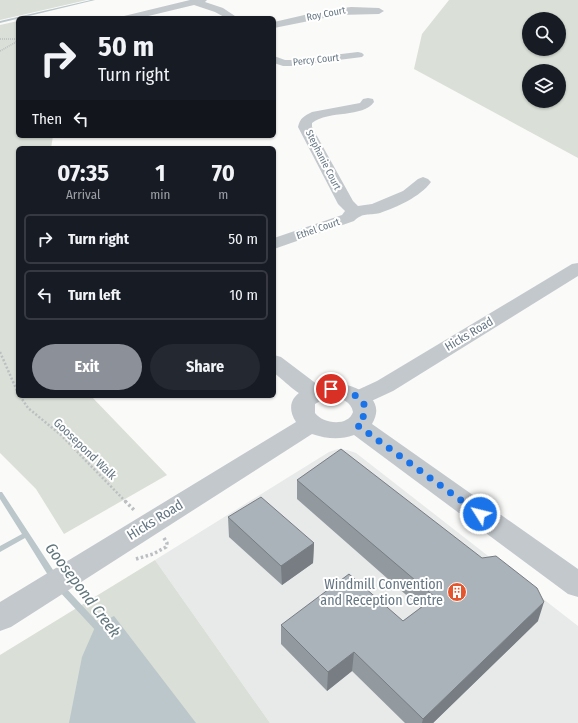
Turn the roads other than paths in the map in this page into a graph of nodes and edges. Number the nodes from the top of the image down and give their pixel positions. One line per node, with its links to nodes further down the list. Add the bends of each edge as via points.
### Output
1 (199, 1): 3 (street); 4 (street)
2 (379, 11): 5 (street, Roy Court, via 340,10)
3 (136, 16)
4 (230, 16)
5 (276, 25)
6 (358, 55): 7 (street, Percy Court, via 300,63)
7 (279, 62)
8 (368, 102): 10 (street, Stephanie Court, via 364,106 309,118 305,127 346,204)
9 (423, 182): 10 (street, Ethel Court, via 409,194 375,209)
10 (355, 211): 11 (street, Ethel Court, via 348,218)
11 (276, 243)
12 (578, 268): 15 (street, Hicks Road, via 385,386)
13 (276, 364): 14 (street)
14 (314, 393): 15 (street, via 341,389); 16 (street, via 304,401 302,408 304,417)
15 (359, 398): 17 (street, via 365,409 363,419)
16 (311, 424): 17 (street, via 339,431); 19 (street, Hicks Road)
17 (357, 425): 18 (street)
18 (578, 584)
19 (0, 618)

